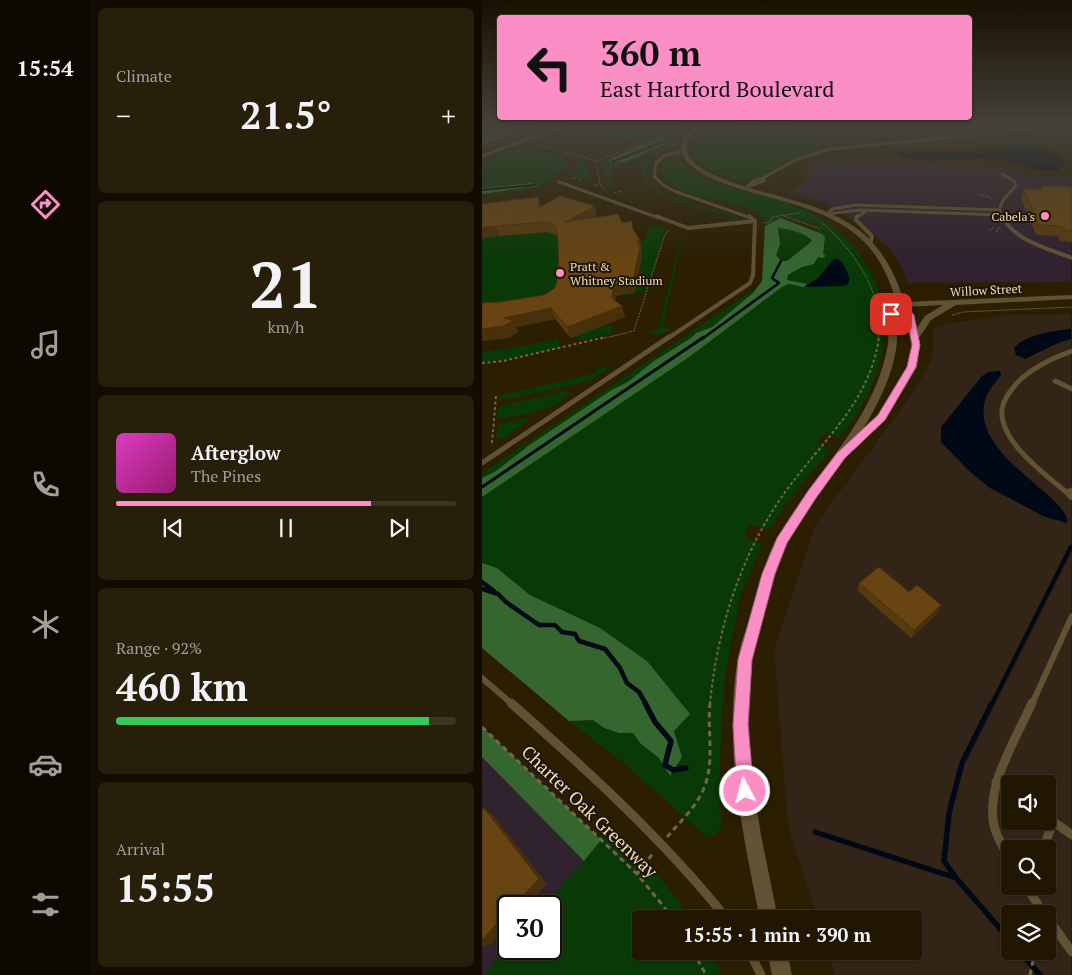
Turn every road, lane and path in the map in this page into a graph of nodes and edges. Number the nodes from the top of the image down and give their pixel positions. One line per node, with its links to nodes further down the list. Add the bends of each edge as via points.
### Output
1 (598, 170): 8 (path, via 600,184 609,194)
2 (654, 170): 20 (lane, via 653,175 658,182 670,190)
3 (702, 170): 7 (street)
4 (776, 170): 7 (lane, via 755,186)
5 (1002, 174): 15 (lane, via 1016,186 1003,200)
6 (560, 182): 20 (lane, via 681,226 696,228)
7 (746, 188): 16 (street)
8 (622, 192)
9 (980, 194): 11 (path)
10 (985, 194): 12 (path)
11 (988, 198)
12 (992, 198)
13 (799, 210): 17 (path, via 805,213)
14 (872, 210): 16 (lane); 18 (lane); 28 (lane, via 856,219 872,236)
15 (999, 210): 16 (lane, via 864,205 832,209); 18 (lane)
16 (827, 214): 28 (street)
17 (782, 215): 21 (path); 25 (path)
18 (1001, 215): 29 (lane, via 1016,232 1032,242)
19 (814, 218): 51 (path, via 830,229 854,255 871,284 880,329 877,350 864,389 851,412 788,488 748,555 720,640 709,712 708,774 704,788)
20 (755, 220): 43 (lane, via 750,283)
21 (765, 223)
22 (667, 226): 37 (path, via 634,331)
23 (994, 227): 26 (path)
24 (1000, 227): 27 (path)
25 (821, 229)
26 (989, 231)
27 (996, 232)
28 (870, 245): 32 (street, via 890,271)
29 (1072, 258)
30 (1072, 297): 31 (street, Willow Street)
31 (954, 303): 32 (street, Willow Street); 35 (street, via 928,318)
32 (901, 305): 35 (street, via 910,315); 42 (street, via 891,314 892,342 884,377 868,412)
33 (1072, 307): 34 (path, via 963,312)
34 (946, 319)
35 (915, 338): 42 (street, via 912,367 882,417)
36 (1072, 351): 44 (lane, via 1030,372 1012,386 1002,403 1002,422 1010,438 1024,455)
37 (482, 363)
38 (1055, 381): 39 (lane)
39 (1072, 389)
40 (496, 396): 41 (path)
41 (492, 443)
42 (841, 456): 57 (street, via 781,541 768,574 745,660 740,725 743,775 752,840)
43 (482, 463)
44 (1069, 491): 45 (lane)
45 (1072, 497)
46 (1072, 616): 49 (lane)
47 (482, 678): 56 (lane, via 546,732 662,843)
48 (482, 727): 55 (path, Charter Oak Greenway, via 637,874)
49 (996, 782): 50 (lane); 54 (lane, via 991,804 995,829)
50 (1001, 785)
51 (688, 811)
52 (1056, 823): 53 (lane)
53 (1072, 835)
54 (1001, 841)
55 (667, 910)
56 (720, 910)
57 (767, 910)
58 (1056, 930): 59 (lane)
59 (1072, 952)
60 (698, 960): 64 (path)
61 (754, 960): 65 (lane)
62 (778, 960): 66 (street)
63 (1033, 960): 67 (path)
64 (706, 975)
65 (761, 975)
66 (782, 975)
67 (1030, 975)

